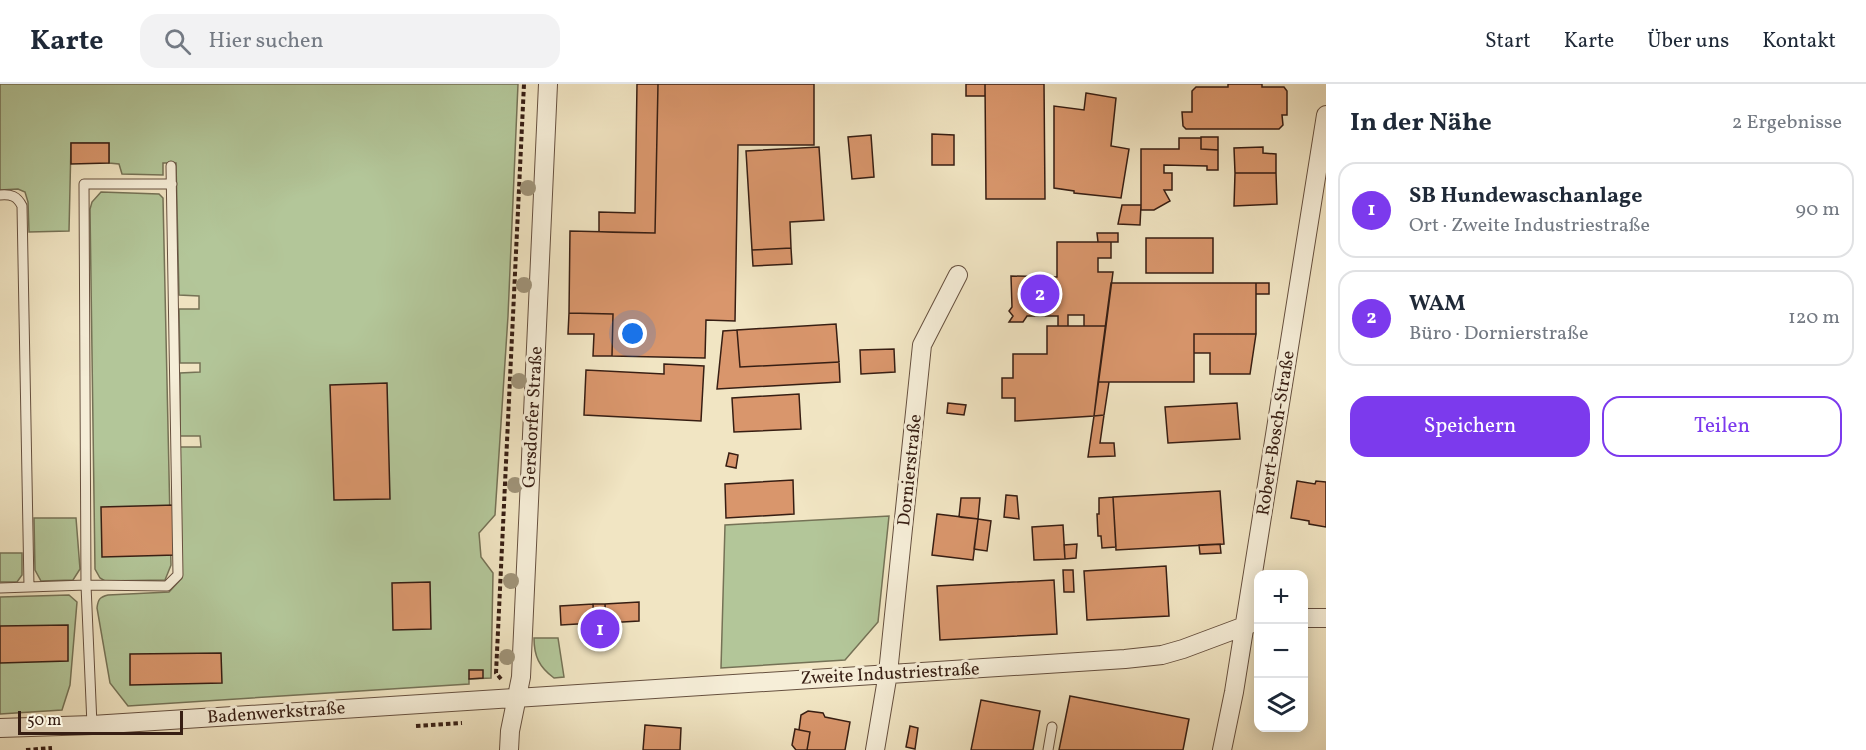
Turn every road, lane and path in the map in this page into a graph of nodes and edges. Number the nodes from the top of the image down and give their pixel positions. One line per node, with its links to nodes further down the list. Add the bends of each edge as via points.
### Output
1 (524, 84): 15 (path, via 496,673)
2 (548, 84): 15 (street, Gersdorfer Straße, via 520,677)
3 (1326, 115): 13 (street, Robert-Bosch-Straße)
4 (171, 166): 5 (lane)
5 (172, 184): 8 (lane, via 179,571 167,585); 8 (lane, via 84,184)
6 (0, 195): 9 (lane, via 15,196 22,206)
7 (958, 275): 14 (street, Dornierstraße, via 922,345)
8 (86, 585): 9 (lane); 16 (lane)
9 (29, 587): 10 (lane)
10 (0, 588)
11 (1308, 618): 12 (street)
12 (1326, 618)
13 (1251, 623): 14 (street, Zweite Industriestraße, via 1183,649 1145,657); 22 (street, Robert-Bosch-Straße)
14 (888, 673): 15 (street, Zweite Industriestraße); 20 (street, Dornierstraße)
15 (516, 696): 16 (street, Badenwerkstraße); 19 (street, Gersdorfer Straße)
16 (92, 725): 17 (street, Badenwerkstraße)
17 (0, 728)
18 (1052, 728): 21 (lane)
19 (509, 750)
20 (876, 750)
21 (1048, 750)
22 (1222, 750)

